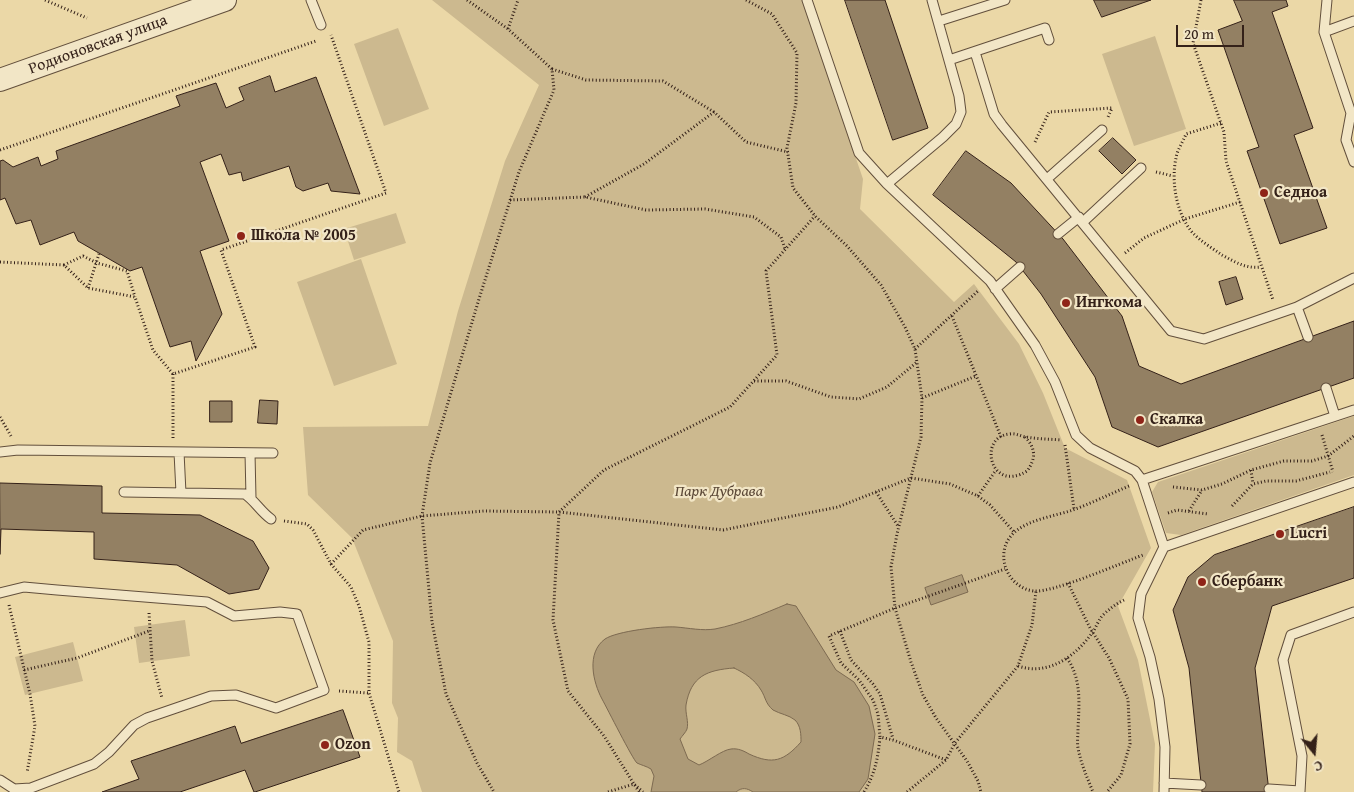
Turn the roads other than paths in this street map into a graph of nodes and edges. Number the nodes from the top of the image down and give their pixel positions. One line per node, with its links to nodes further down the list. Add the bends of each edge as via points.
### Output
1 (224, 0): 14 (street, Родионовская улица)
2 (311, 0): 9 (lane)
3 (807, 0): 19 (lane, via 859,153)
4 (932, 0): 7 (lane)
5 (1005, 0): 7 (lane)
6 (1327, 0): 10 (lane)
7 (939, 21): 13 (lane)
8 (1354, 21): 10 (lane)
9 (321, 25)
10 (1324, 32): 16 (lane, via 1351,113 1346,140)
11 (1049, 40): 12 (lane, via 1045,28)
12 (976, 52): 13 (lane); 18 (lane, via 994,114)
13 (949, 60): 19 (lane, via 961,112 956,124)
14 (0, 80)
15 (1102, 130): 18 (lane)
16 (1354, 162)
17 (1140, 168): 20 (lane)
18 (1048, 179): 20 (lane)
19 (887, 184): 24 (lane)
20 (1081, 220): 21 (lane); 25 (lane, via 1171,331 1204,339)
21 (1058, 234)
22 (1020, 267): 24 (lane)
23 (1354, 278): 25 (lane)
24 (996, 289): 34 (lane, via 1035,345 1055,382 1076,435 1090,448 1135,471)
25 (1297, 307): 26 (lane)
26 (1308, 337)
27 (1326, 388): 29 (lane)
28 (1354, 410): 29 (lane)
29 (1335, 416): 34 (lane)
30 (0, 452): 31 (lane)
31 (176, 452): 32 (lane); 37 (lane)
32 (250, 453): 33 (lane); 38 (lane)
33 (273, 453)
34 (1142, 480): 40 (lane)
35 (1354, 482): 40 (lane)
36 (124, 492): 37 (lane)
37 (181, 493): 38 (lane, via 245,494)
38 (251, 498): 39 (lane)
39 (272, 519)
40 (1164, 547): 45 (lane, via 1141,594 1138,618 1159,699 1165,747)
41 (3, 592): 43 (lane, via 24,586 207,602 234,616 280,612 297,614 324,690 276,708 236,695 212,696 134,725 94,764 31,788 14,789)
42 (1354, 612): 47 (lane, via 1291,635 1283,660 1302,756)
43 (0, 780)
44 (1201, 785): 45 (lane)
45 (1164, 787)
46 (1268, 789): 47 (lane)
47 (1300, 792)

